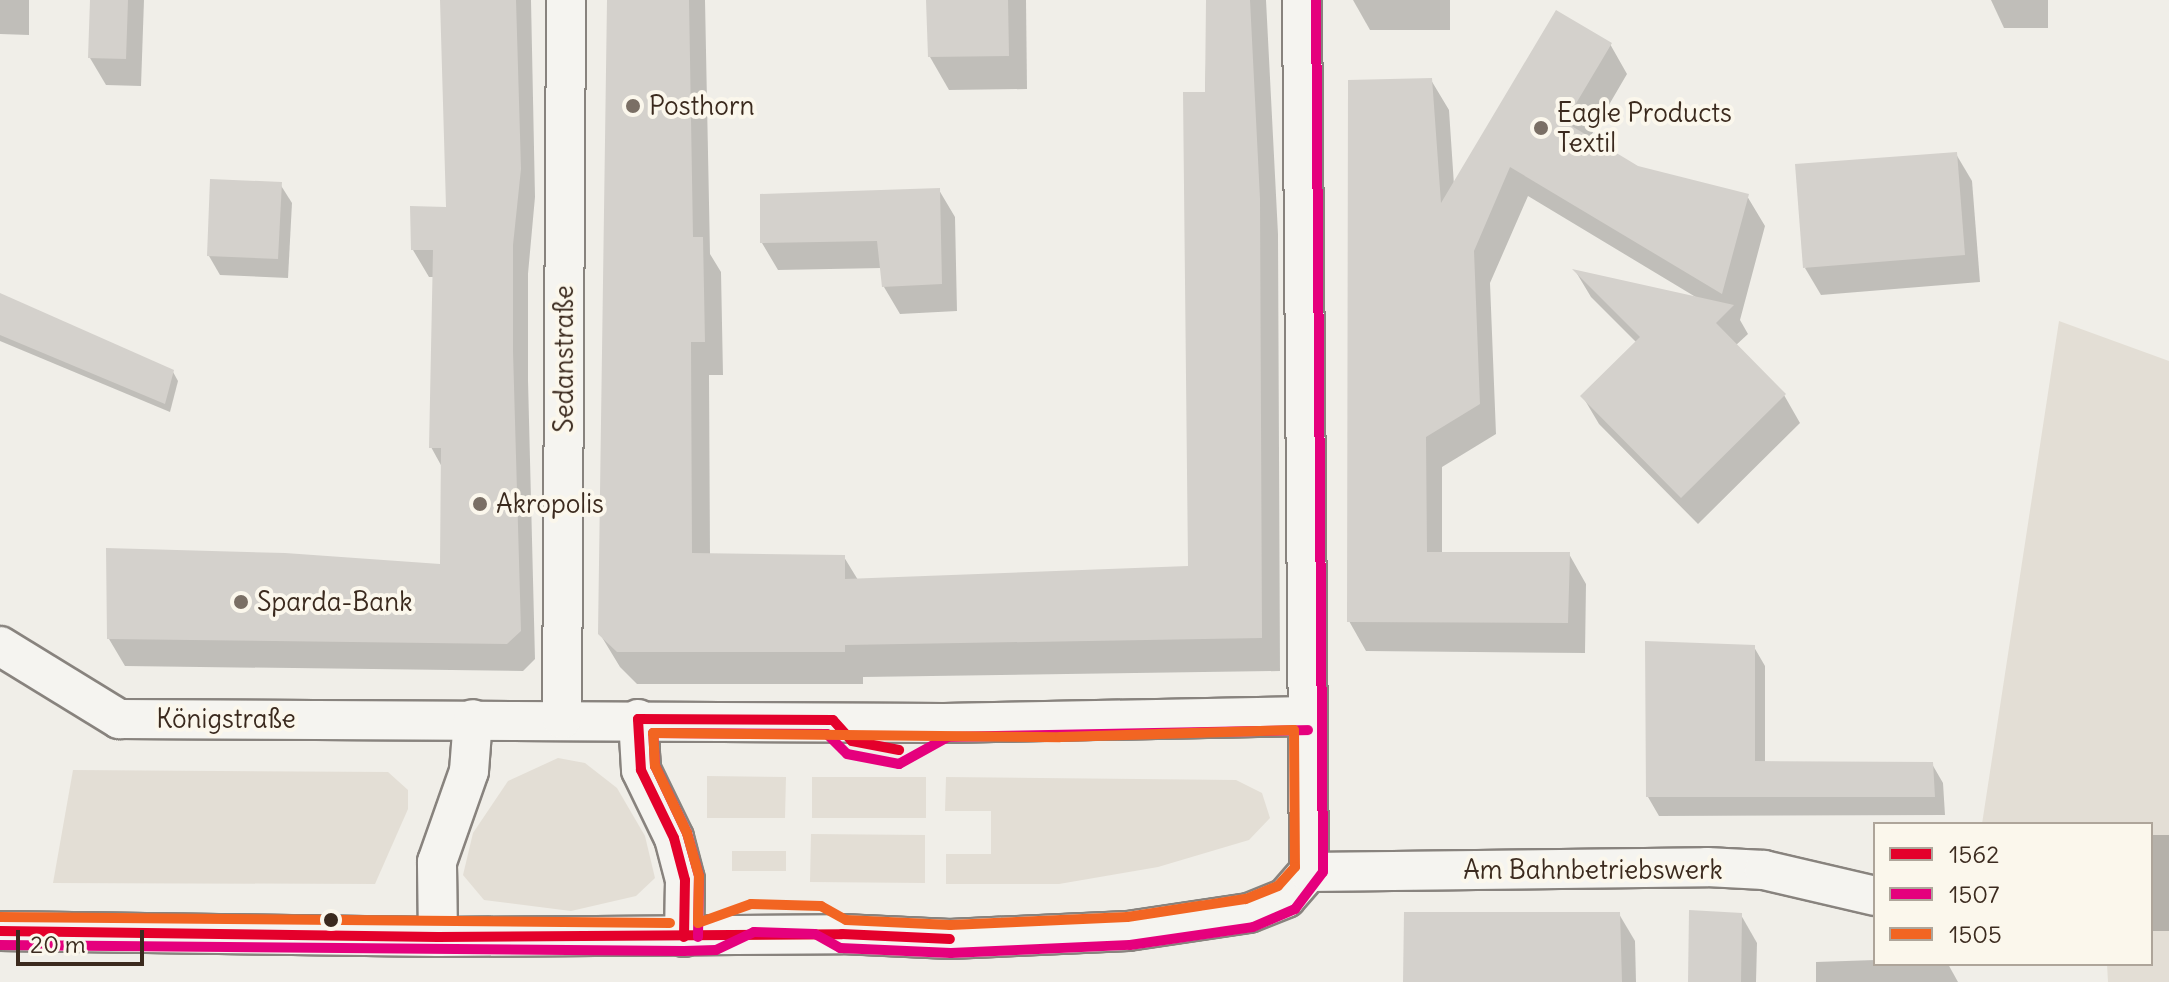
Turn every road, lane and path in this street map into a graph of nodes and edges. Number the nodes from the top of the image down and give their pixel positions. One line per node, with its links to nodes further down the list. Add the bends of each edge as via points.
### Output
1 (566, 0): 6 (street, Sedanstraße)
2 (1302, 0): 4 (street)
3 (0, 646): 5 (street, Königstraße, via 119,719)
4 (1308, 716): 7 (street, Königstraße, via 1075,723); 8 (street)
5 (473, 719): 6 (street, Königstraße); 11 (street, via 469,771 437,862)
6 (562, 719): 7 (street, Königstraße)
7 (638, 719): 12 (street, via 641,770 674,838 685,880)
8 (1309, 872): 9 (street, Am Bahnbetriebswerk, via 1721,868 1764,870); 12 (street, via 1293,892 1267,908 1128,931 950,939 842,934)
9 (1873, 896)
10 (0, 931): 11 (street)
11 (438, 937): 12 (street)
12 (684, 937)

